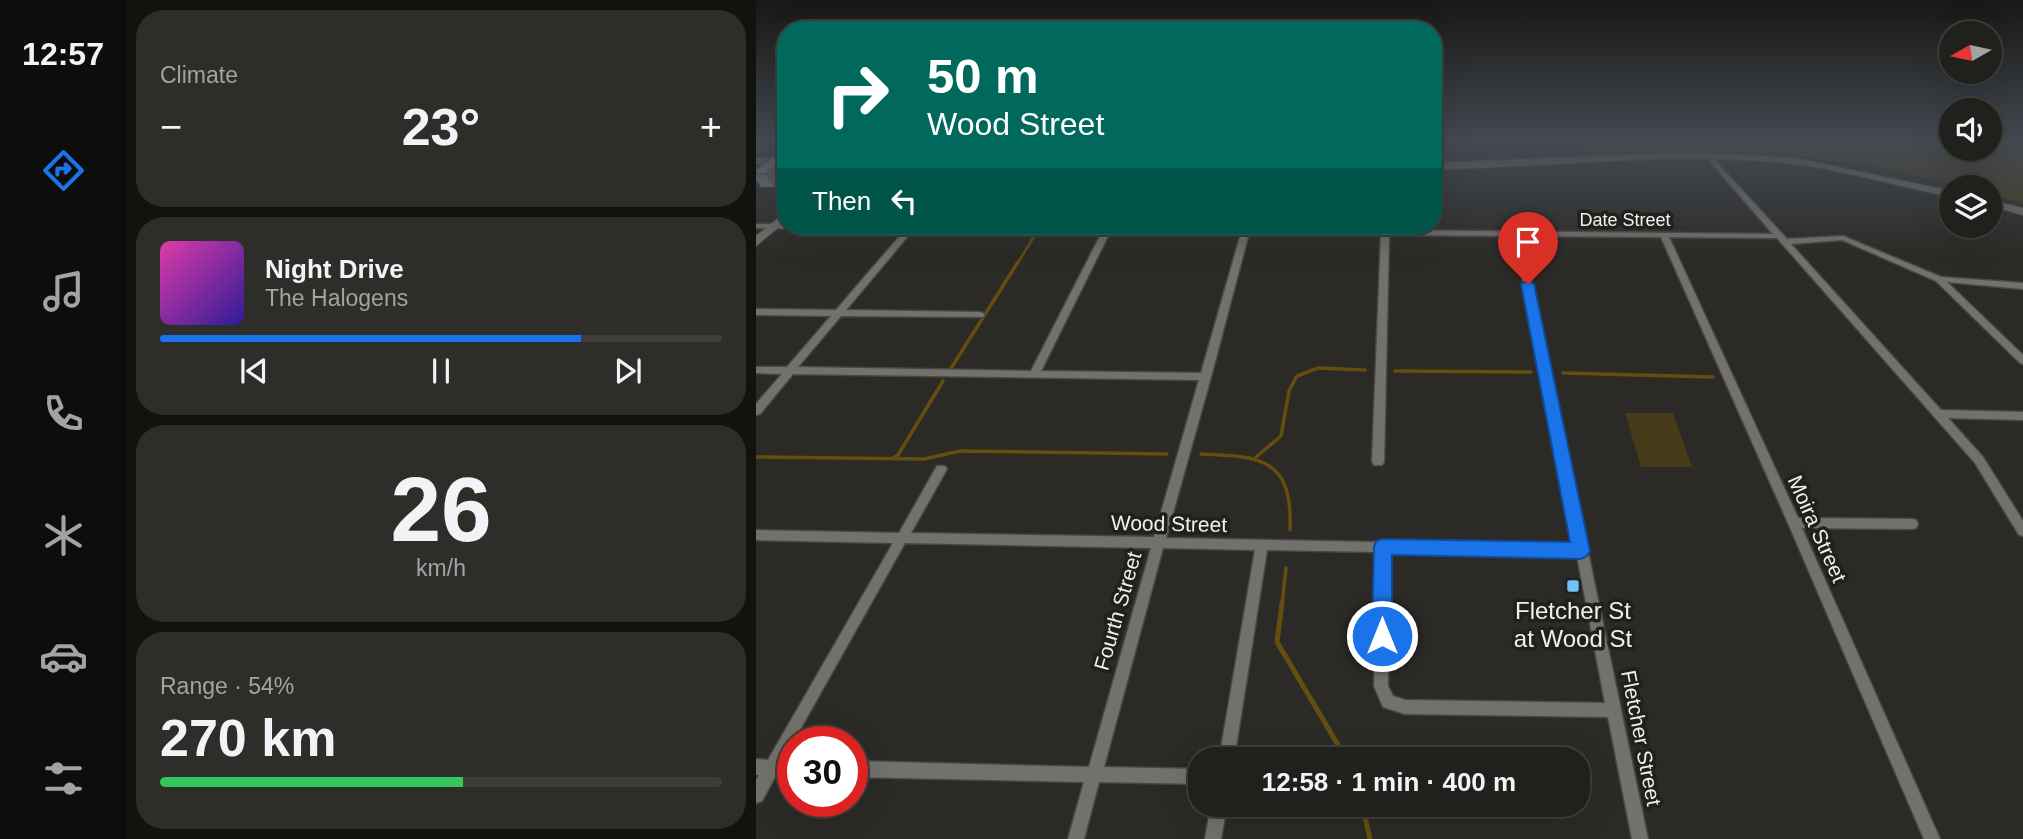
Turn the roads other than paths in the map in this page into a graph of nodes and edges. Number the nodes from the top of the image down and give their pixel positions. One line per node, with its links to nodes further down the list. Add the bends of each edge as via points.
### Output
1 (1730, 180): 17 (street)
2 (1887, 180): 3 (main road)
3 (1939, 191)
4 (2002, 206): 5 (main road)
5 (2023, 212)
6 (777, 223): 8 (main road)
7 (756, 226): 8 (street, Date Street)
8 (773, 226): 9 (street, Date Street); 18 (main road)
9 (777, 226)
10 (1442, 231): 11 (street, Date Street)
11 (1518, 234): 16 (street, Date Street); 42 (street, Fletcher Street)
12 (904, 235): 22 (street)
13 (1104, 235): 27 (street)
14 (1244, 235): 28 (street, Fourth Street)
15 (1385, 235): 32 (street)
16 (1664, 236): 17 (street, Date Street); 34 (street, Moira Street)
17 (1782, 239): 19 (street, Date Street, via 1843,238); 30 (street)
18 (756, 242)
19 (1939, 279): 20 (street); 24 (street)
20 (2023, 286)
21 (756, 312): 22 (street)
22 (838, 313): 23 (street); 26 (street)
23 (980, 315)
24 (2023, 361)
25 (756, 370): 26 (street)
26 (790, 371): 27 (street); 29 (street)
27 (1034, 375): 28 (street)
28 (1206, 377): 39 (street, Fourth Street)
29 (756, 411)
30 (1938, 414): 31 (street); 36 (street, via 1979,460)
31 (2023, 416)
32 (1378, 461)
33 (941, 469): 38 (street)
34 (1794, 523): 35 (street); 54 (street, Moira Street)
35 (1912, 524)
36 (2023, 531)
37 (756, 535): 38 (street, Wood Street)
38 (901, 538): 39 (street, Wood Street); 45 (street)
39 (1159, 542): 40 (street, Wood Street); 47 (street, Fourth Street)
40 (1262, 544): 41 (street, Wood Street); 44 (street)
41 (1383, 547): 42 (street, Wood Street); 43 (street, via 1381,686 1388,702 1405,707)
42 (1581, 551): 43 (street, Fletcher Street)
43 (1614, 710): 53 (street, Fletcher Street)
44 (1228, 747)
45 (764, 768): 49 (street)
46 (868, 769): 47 (street)
47 (1095, 775): 48 (street); 51 (street, Fourth Street)
48 (1188, 777)
49 (756, 795)
50 (1217, 817): 52 (street)
51 (1076, 839)
52 (1213, 839)
53 (1640, 839)
54 (1932, 839)

